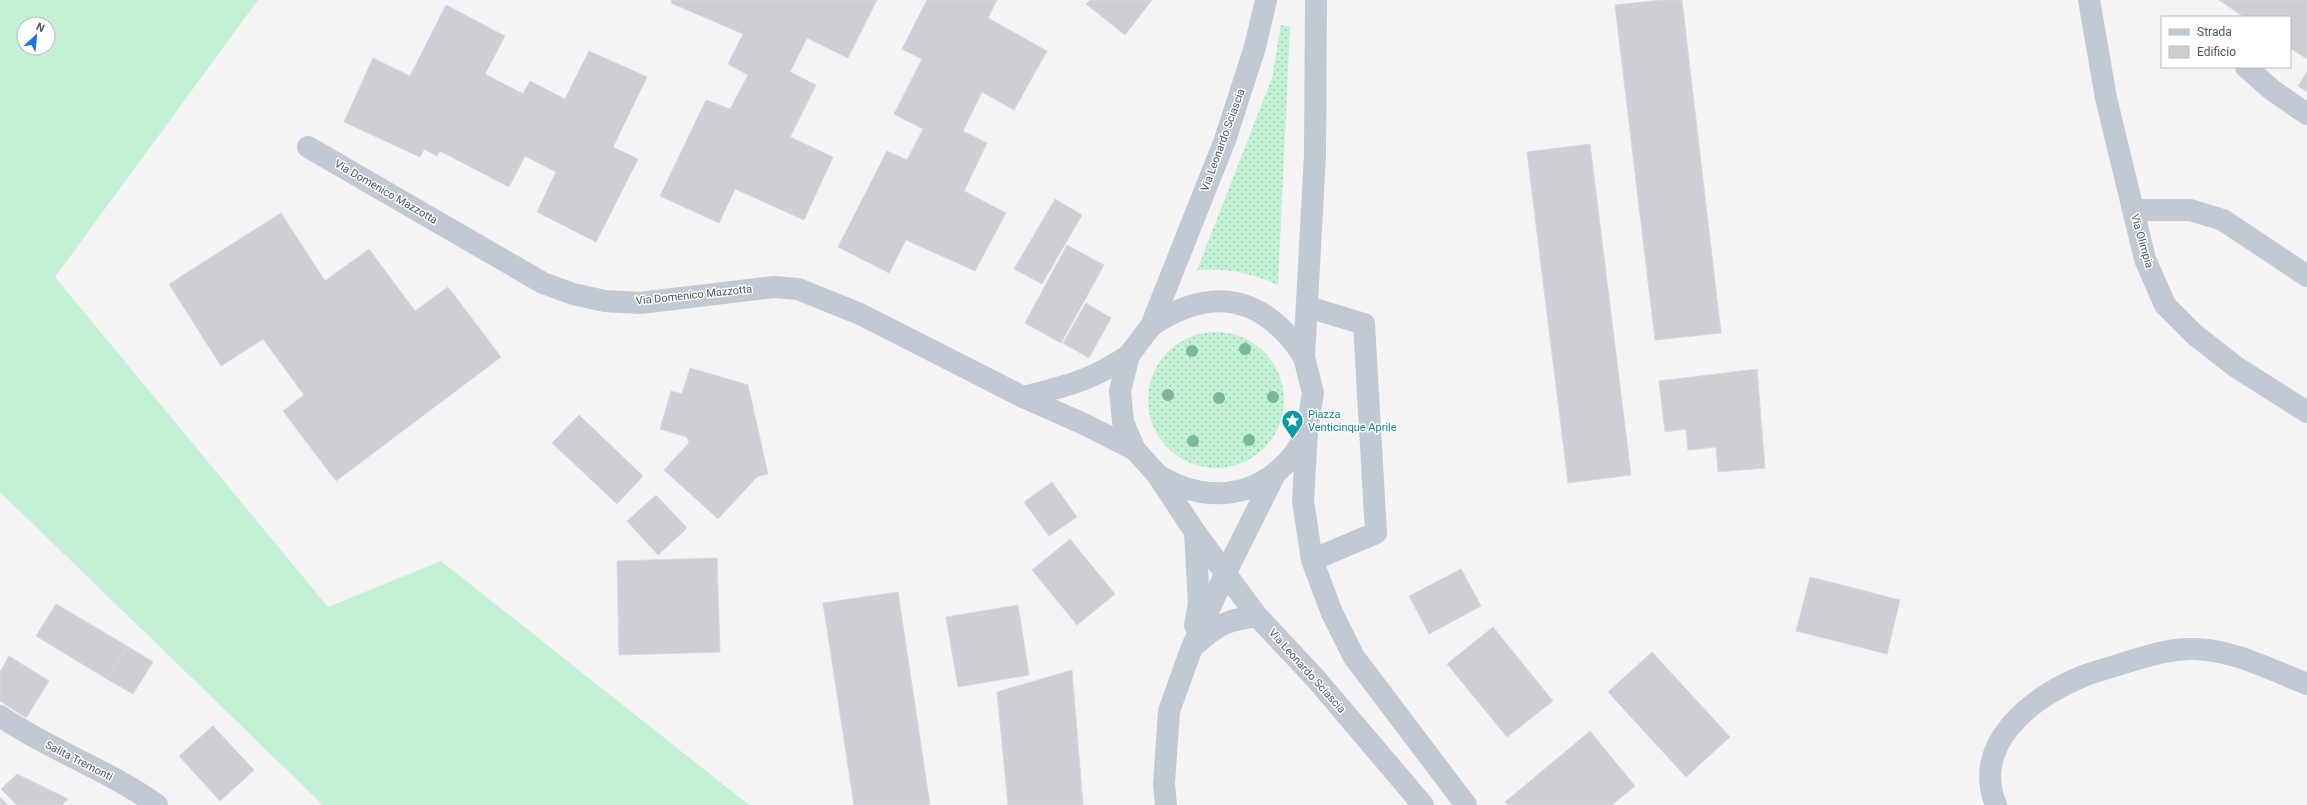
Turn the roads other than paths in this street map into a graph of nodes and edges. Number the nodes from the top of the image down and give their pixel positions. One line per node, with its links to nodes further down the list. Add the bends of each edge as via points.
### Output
1 (1266, 0): 10 (street, Via Leonardo Sciascia, via 1255,47 1227,133)
2 (2089, 0): 7 (street, Via Olimpia, via 2106,98)
3 (1311, 1): 9 (street, via 1315,155)
4 (2247, 68): 5 (street, via 2272,90)
5 (2307, 114)
6 (308, 147): 13 (street, Via Domenico Mazzotta, via 543,283 573,294 605,301 640,303 774,286 798,289 860,314)
7 (2133, 210): 8 (street, via 2190,210 2223,220); 14 (street, Via Olimpia, via 2145,259 2165,305 2195,335 2236,367)
8 (2307, 276)
9 (1308, 307): 12 (street); 20 (street, via 1364,324 1376,533)
10 (1151, 326): 11 (street); 12 (street, via 1172,312 1197,303 1222,301 1248,306 1271,318 1290,335)
11 (1129, 356): 13 (street, via 1105,372 1083,382); 16 (street, via 1120,391 1123,422)
12 (1304, 357): 15 (street, via 1313,393)
13 (1023, 397): 16 (street, Via Domenico Mazzotta)
14 (2307, 412)
15 (1307, 430): 18 (street, via 1300,446); 20 (street, via 1303,501)
16 (1135, 450): 17 (street)
17 (1156, 473): 18 (street, via 1188,490 1225,494 1260,484); 19 (street, Via Leonardo Sciascia)
18 (1275, 474): 21 (street)
19 (1195, 532): 21 (street, Via Leonardo Sciascia); 23 (street, via 1199,604)
20 (1314, 566): 29 (street, via 1332,613 1354,656)
21 (1226, 572): 22 (street, Via Leonardo Sciascia); 23 (street)
22 (1257, 616): 23 (street, via 1235,619 1217,626); 28 (street, Via Leonardo Sciascia, via 1316,679)
23 (1192, 647): 27 (street, via 1169,711 1164,784)
24 (2307, 684): 30 (street, via 2221,651 2195,649 2168,650 2082,676 2030,705 1999,742 1991,766 1990,791)
25 (0, 716): 26 (street, Salita Tremonti, via 40,741 136,790)
26 (157, 805)
27 (1166, 805)
28 (1423, 805)
29 (1466, 805)
30 (1996, 805)

